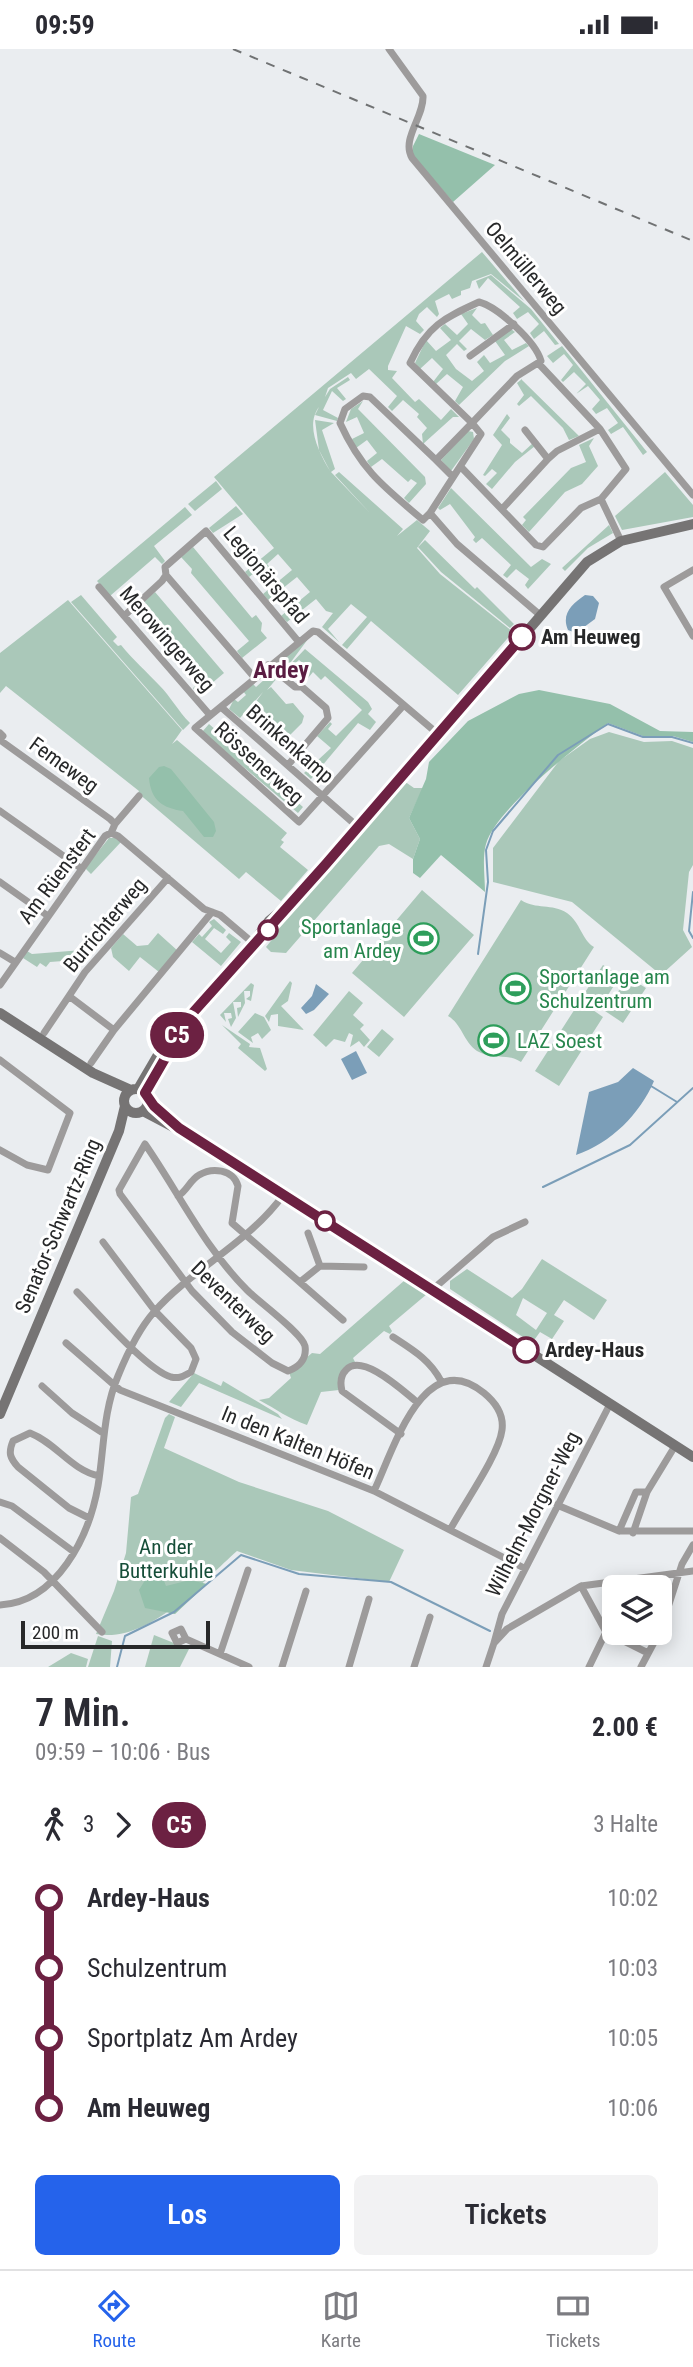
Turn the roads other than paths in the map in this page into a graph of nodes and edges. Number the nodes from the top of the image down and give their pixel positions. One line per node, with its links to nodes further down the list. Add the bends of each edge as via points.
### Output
1 (389, 49): 12 (street, Oelmüllerweg, via 423,96 408,145 411,157)
2 (514, 324): 3 (street); 4 (street, via 541,357); 5 (street, via 479,302 443,318 420,339 410,363)
3 (470, 356)
4 (539, 364): 5 (street, via 517,376); 6 (street)
5 (472, 423): 9 (street); 10 (street, via 481,434)
6 (600, 429): 8 (street); 13 (street, via 626,469)
7 (525, 430): 8 (street)
8 (548, 459): 14 (street)
9 (436, 460): 11 (street); 15 (street, via 370,397 363,396 345,409 340,423 355,455 380,484 423,520)
10 (461, 467): 11 (street); 14 (street)
11 (453, 477): 15 (street)
12 (693, 495)
13 (601, 499): 14 (street, via 581,508 543,547); 19 (street)
14 (502, 509)
15 (430, 513): 23 (street, via 457,544)
16 (693, 524): 17 (main road)
17 (680, 529): 18 (main road); 19 (main road)
18 (693, 530)
19 (621, 541): 23 (main road, via 587,562)
20 (693, 569): 25 (street, via 664,587)
21 (166, 575): 24 (street); 26 (street, Legionärspfad, via 165,567 206,531); 28 (street)
22 (99, 587): 24 (street, Merowingerweg)
23 (540, 615): 33 (main road)
24 (124, 616): 31 (street, Merowingerweg)
25 (693, 636)
26 (298, 641): 27 (street, Brinkenkamp); 29 (street, via 318,632)
27 (268, 665): 28 (street, Brinkenkamp); 34 (street, via 326,708 328,718)
28 (254, 677): 30 (street, Brinkenkamp)
29 (404, 705): 33 (street); 36 (street)
30 (221, 707): 31 (street, Rössenerweg); 34 (street, Brinkenkamp)
31 (209, 714): 36 (street, Rössenerweg, via 195,728 198,732 299,822)
32 (0, 733): 38 (street, Femeweg, via 0,740)
33 (438, 734): 39 (main road)
34 (288, 765): 36 (street, Brinkenkamp)
35 (139, 796): 38 (street)
36 (322, 796): 39 (street, Brinkenkamp)
37 (0, 811): 41 (street)
38 (115, 824): 40 (street)
39 (358, 827): 46 (main road)
40 (111, 833): 41 (street, Am Rüenstert); 42 (street, Am Rüenstert)
41 (82, 869): 45 (street, Am Rüenstert)
42 (168, 878): 44 (street, Am Rüenstert); 50 (street, Burrichterweg)
43 (0, 882): 45 (street)
44 (212, 912): 46 (street, Am Rüenstert); 52 (street)
45 (48, 916): 48 (street, Am Rüenstert)
46 (253, 943): 56 (main road, via 169,1036)
47 (0, 953): 48 (street)
48 (15, 962): 49 (street, Am Rüenstert)
49 (0, 985)
50 (69, 996): 52 (street, Burrichterweg); 53 (street, Burrichterweg)
51 (0, 1013): 55 (main road)
52 (114, 1030): 55 (street)
53 (44, 1033)
54 (0, 1060): 60 (street, via 70,1113 48,1170)
55 (92, 1068): 56 (main road)
56 (135, 1096): 57 (main road); 57 (main road); 58 (main road); 59 (main road, Senator-Schwartz-Ring)
57 (140, 1112): 58 (main road); 59 (main road, Senator-Schwartz-Ring)
58 (179, 1128): 61 (main road)
59 (119, 1131): 84 (main road, Senator-Schwartz-Ring)
60 (0, 1150)
61 (284, 1194): 65 (street); 72 (main road)
62 (178, 1196): 65 (street, via 200,1174 220,1170 229,1174 238,1186 232,1223); 67 (street, Deventerweg); 71 (street, Deventerweg, via 145,1144 120,1194)
63 (525, 1221): 72 (street, via 493,1237)
64 (307, 1233): 68 (street)
65 (247, 1235): 67 (street); 70 (street)
66 (103, 1243): 74 (street)
67 (218, 1260): 71 (street); 71 (street, Deventerweg, via 301,1338 304,1358 295,1368 288,1371 272,1363 232,1332)
68 (320, 1266): 69 (street); 70 (street)
69 (364, 1267)
70 (300, 1282): 75 (street)
71 (185, 1284): 74 (street)
72 (432, 1290): 83 (main road)
73 (77, 1291): 78 (street)
74 (155, 1311): 78 (street); 78 (street, via 191,1348 196,1359 191,1372 180,1378 166,1375)
75 (343, 1320)
76 (393, 1338): 79 (street, via 420,1354)
77 (66, 1343): 80 (street, In den Kalten Höfen)
78 (131, 1346): 80 (street)
79 (442, 1381): 82 (street); 95 (street, via 459,1381 485,1394 502,1416 503,1428)
80 (114, 1385): 85 (street); 90 (street, In den Kalten Höfen)
81 (42, 1386): 85 (street)
82 (417, 1402): 86 (street); 86 (street, via 360,1364 343,1372 342,1391 349,1399)
83 (610, 1404): 87 (main road); 93 (street, Wilhelm-Morgner-Weg)
84 (0, 1413)
85 (103, 1433): 89 (street)
86 (401, 1434): 90 (street)
87 (675, 1446): 88 (main road); 91 (street)
88 (693, 1457)
89 (99, 1476): 94 (street); 94 (street, via 85,1473 30,1433 13,1441 9,1450 18,1467 69,1508)
90 (374, 1491): 95 (street, In den Kalten Höfen)
91 (647, 1492): 96 (street, via 636,1492); 98 (street)
92 (0, 1502): 101 (street)
93 (557, 1505): 96 (street); 102 (street, Wilhelm-Morgner-Weg)
94 (89, 1518): 101 (street)
95 (450, 1530): 102 (street, In den Kalten Höfen)
96 (619, 1531): 98 (street)
97 (693, 1531): 98 (street)
98 (633, 1533)
99 (0, 1538): 106 (street)
100 (693, 1545): 105 (street)
101 (74, 1552): 106 (street)
102 (524, 1568): 117 (street, Wilhelm-Morgner-Weg)
103 (248, 1570): 121 (street)
104 (693, 1571): 105 (street)
105 (679, 1574): 107 (street); 109 (street)
106 (53, 1581): 111 (street, via 30,1597); 114 (street)
107 (581, 1586): 113 (street); 117 (street, via 516,1622)
108 (306, 1591): 123 (street)
109 (672, 1595)
110 (369, 1599): 124 (street)
111 (0, 1605)
112 (430, 1617): 125 (street)
113 (602, 1625)
114 (102, 1632)
115 (186, 1639): 121 (street)
116 (602, 1640): 127 (street)
117 (494, 1643): 126 (street, Wilhelm-Morgner-Weg)
118 (632, 1645): 120 (street)
119 (653, 1645): 120 (street)
120 (648, 1653): 128 (street)
121 (220, 1654): 122 (street)
122 (249, 1667)
123 (282, 1667)
124 (348, 1667)
125 (414, 1667)
126 (486, 1667)
127 (589, 1667)
128 (641, 1667)

